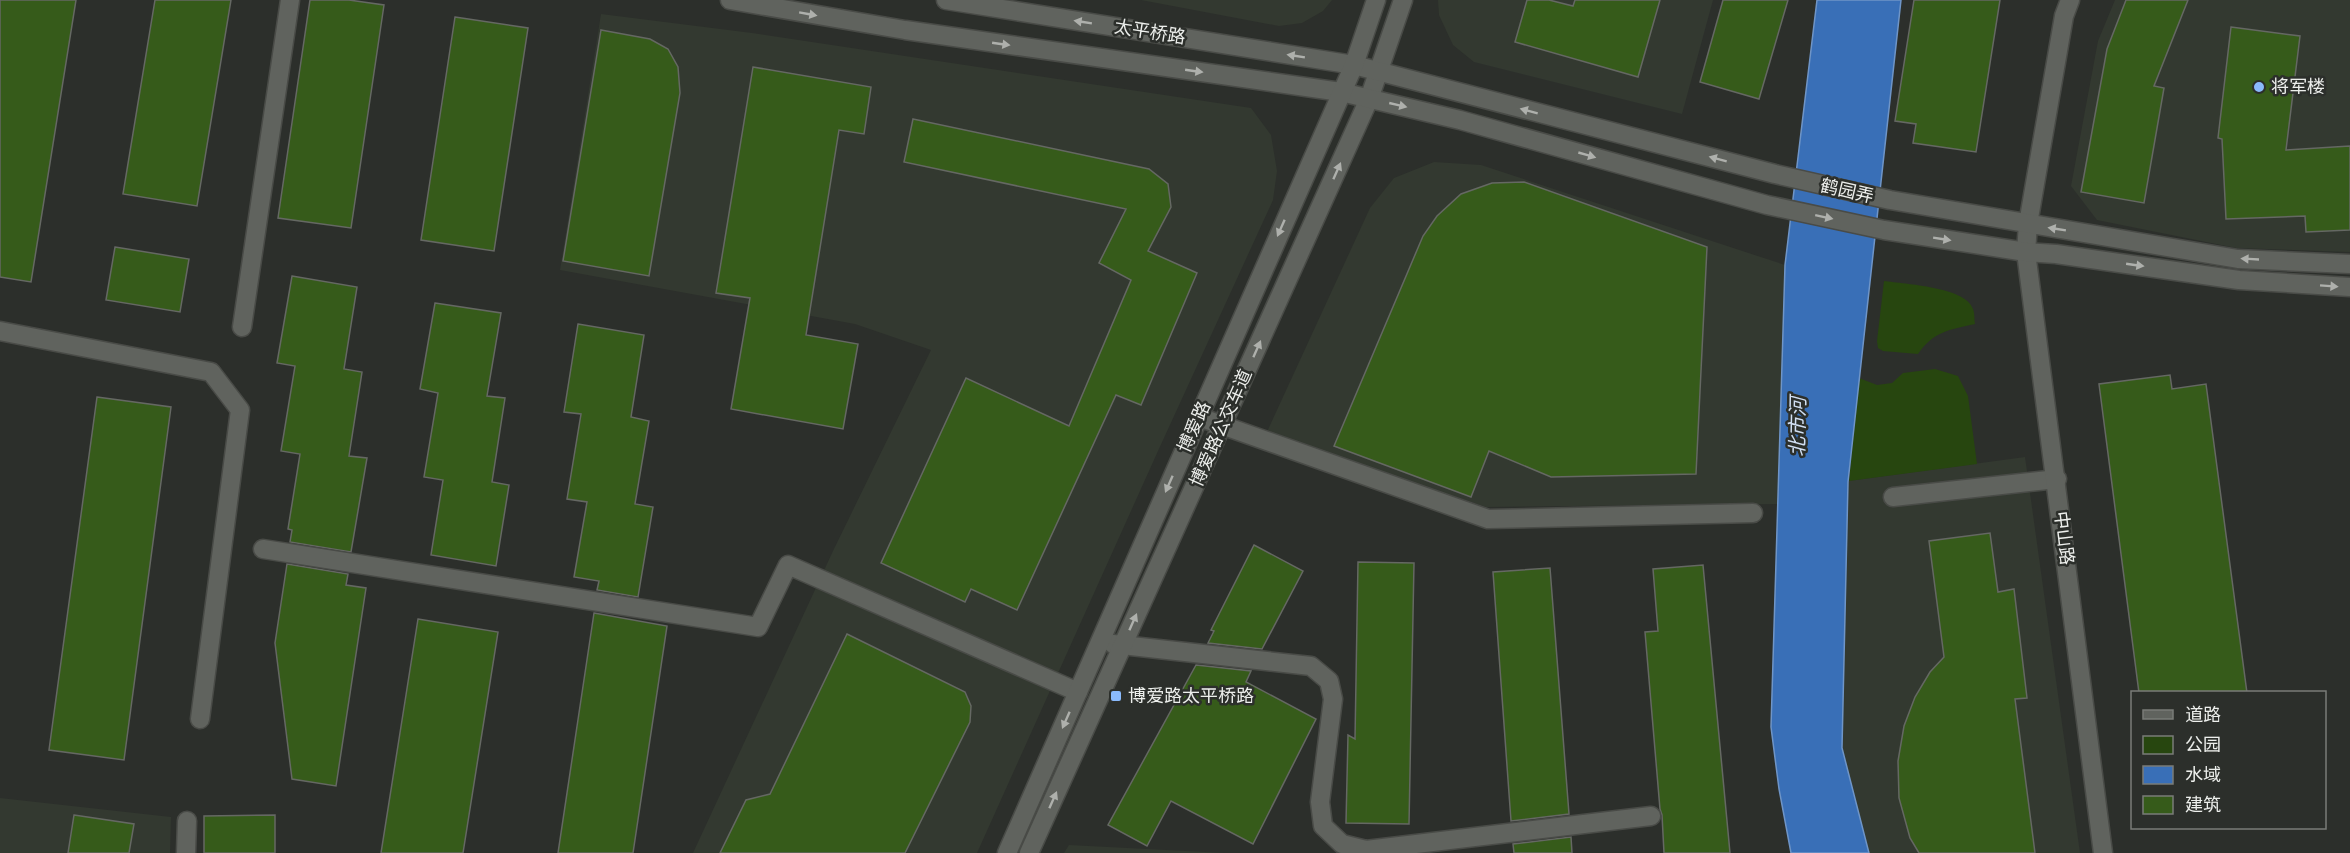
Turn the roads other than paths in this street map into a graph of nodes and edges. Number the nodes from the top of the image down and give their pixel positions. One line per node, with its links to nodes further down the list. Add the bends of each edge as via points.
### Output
1 (290, 0): 15 (street)
2 (730, 0): 9 (street, one-way to 9, via 905,30)
3 (946, 0): 7 (street, 太平桥路, one-way to 3)
4 (1376, 0): 7 (street, 博爱路)
5 (1403, 0): 8 (street, 博爱路公交车道)
6 (2070, 0): 11 (street, 中山路)
7 (1354, 65): 8 (street, 鹤园弄); 9 (street, 博爱路)
8 (1379, 72): 10 (street, 博爱路公交车道); 11 (street, 鹤园弄, one-way to 8, via 1890,200 1775,174)
9 (1341, 92): 10 (street); 17 (street, 博爱路, one-way to 17)
10 (1369, 99): 12 (street, 鹤园弄, one-way to 12, via 1460,120 1767,205 1884,230); 18 (street, 博爱路公交车道, one-way to 10)
11 (2028, 224): 12 (street, 中山路); 13 (street, 鹤园弄, one-way to 11, via 2238,259)
12 (2026, 252): 14 (street, 鹤园弄, one-way to 14, via 2239,280); 19 (street, 中山路)
13 (2350, 264)
14 (2350, 287)
15 (242, 327)
16 (0, 331): 26 (street, via 211,372 240,410)
17 (1199, 417): 18 (street); 23 (street, 博爱路, one-way to 23)
18 (1222, 425): 21 (street, via 1488,519); 24 (street, 博爱路公交车道, one-way to 18)
19 (2057, 478): 20 (street); 32 (street, 中山路)
20 (1893, 496)
21 (1753, 513)
22 (263, 549): 25 (street, via 758,627 788,565)
23 (1099, 643): 24 (street); 25 (street, 博爱路)
24 (1122, 645): 27 (street, via 1311,666 1329,681 1333,699 1320,802 1323,826 1342,844 1366,850); 31 (street, 博爱路公交车道, one-way to 24)
25 (1078, 692): 30 (street, 博爱路, one-way to 30)
26 (200, 719)
27 (1651, 816)
28 (187, 821): 29 (street)
29 (186, 853)
30 (1007, 853)
31 (1029, 853)
32 (2103, 853)

